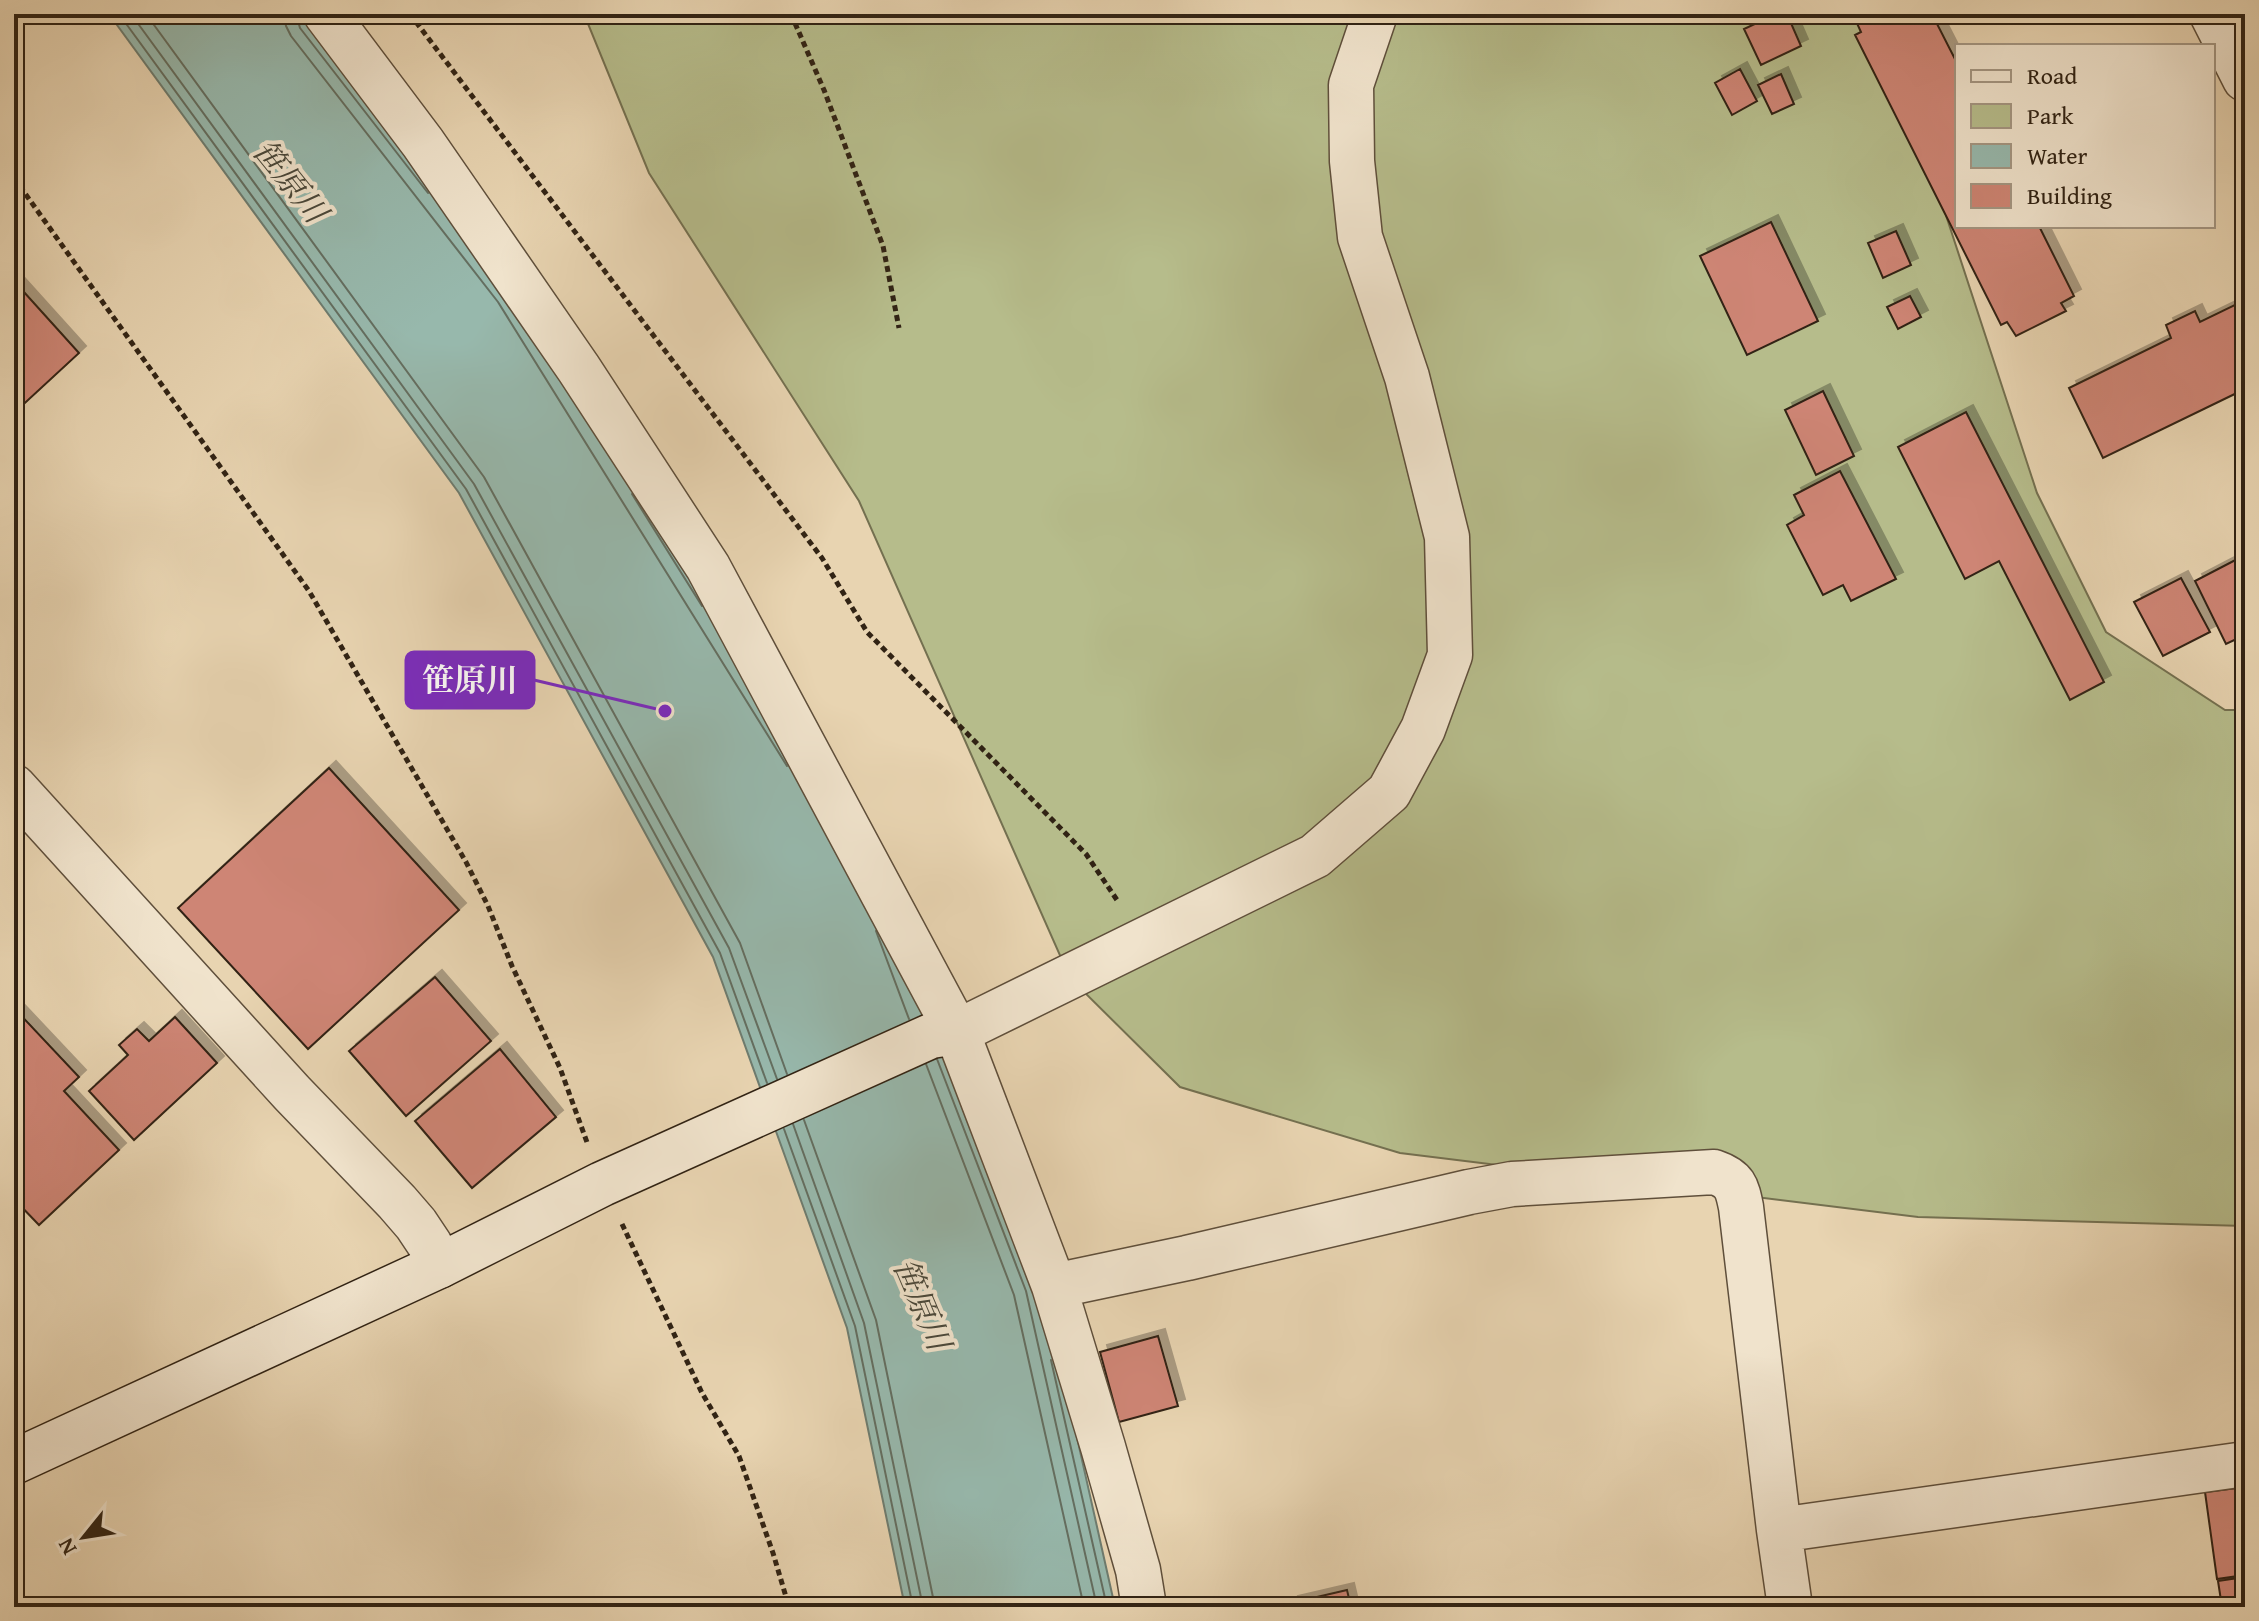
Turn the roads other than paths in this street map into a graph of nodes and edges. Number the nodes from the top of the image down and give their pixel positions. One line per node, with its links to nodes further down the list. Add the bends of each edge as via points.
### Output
1 (326, 14): 6 (street, via 579,369 708,567)
2 (1375, 14): 6 (street, via 1351,85 1360,237 1407,377 1447,537 1450,655 1423,729 1389,792 1315,856)
3 (2212, 14): 4 (street)
4 (2245, 79)
5 (14, 787): 7 (street, via 397,1202)
6 (944, 1034): 7 (street, via 602,1184); 8 (street)
7 (439, 1266): 9 (street)
8 (1054, 1286): 11 (street, via 1512,1184 1714,1172 1737,1187 1741,1207); 12 (street, via 1138,1570)
9 (14, 1462)
10 (2245, 1464): 11 (street)
11 (1779, 1530): 13 (street)
12 (1144, 1607)
13 (1790, 1607)

